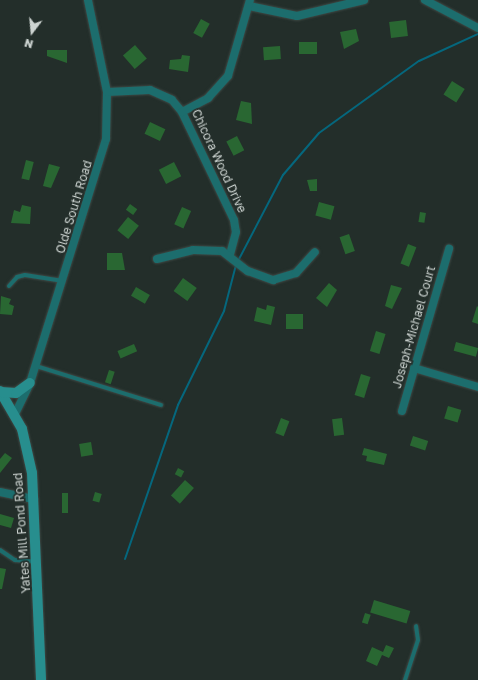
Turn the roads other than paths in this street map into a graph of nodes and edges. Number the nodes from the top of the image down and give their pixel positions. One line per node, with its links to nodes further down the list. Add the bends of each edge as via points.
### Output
1 (88, 0): 6 (street, Olde South Road)
2 (364, 0): 4 (street, via 297,16)
3 (425, 0): 5 (street)
4 (250, 3): 7 (street, via 228,76 208,98)
5 (478, 28)
6 (107, 92): 7 (street, Chicora Wood Drive, via 150,90 172,100); 12 (street, Olde South Road, via 102,153)
7 (182, 112): 10 (street, Chicora Wood Drive, via 234,220 236,232)
8 (449, 249): 15 (street, Joseph-Michael Court)
9 (315, 252): 10 (street, via 296,273 273,280 248,271)
10 (230, 255): 11 (street, via 210,249)
11 (156, 259)
12 (63, 281): 13 (lane, via 25,275 17,277); 14 (street, Olde South Road)
13 (9, 286)
14 (35, 366): 16 (street, Olde South Road); 19 (lane)
15 (414, 368): 17 (street); 20 (street, Joseph-Michael Court)
16 (30, 383): 18 (street, via 16,393); 21 (street, Olde South Road)
17 (478, 387)
18 (1, 392): 21 (street, Yates Mill Pond Road)
19 (161, 405)
20 (402, 410)
21 (15, 414): 23 (street, Yates Mill Pond Road, via 28,447)
22 (0, 492): 23 (street)
23 (34, 499): 25 (street, Yates Mill Pond Road)
24 (0, 550): 25 (lane, via 14,560)
25 (38, 562): 27 (street, Yates Mill Pond Road)
26 (416, 626): 28 (lane, via 418,640)
27 (41, 680)
28 (405, 680)

